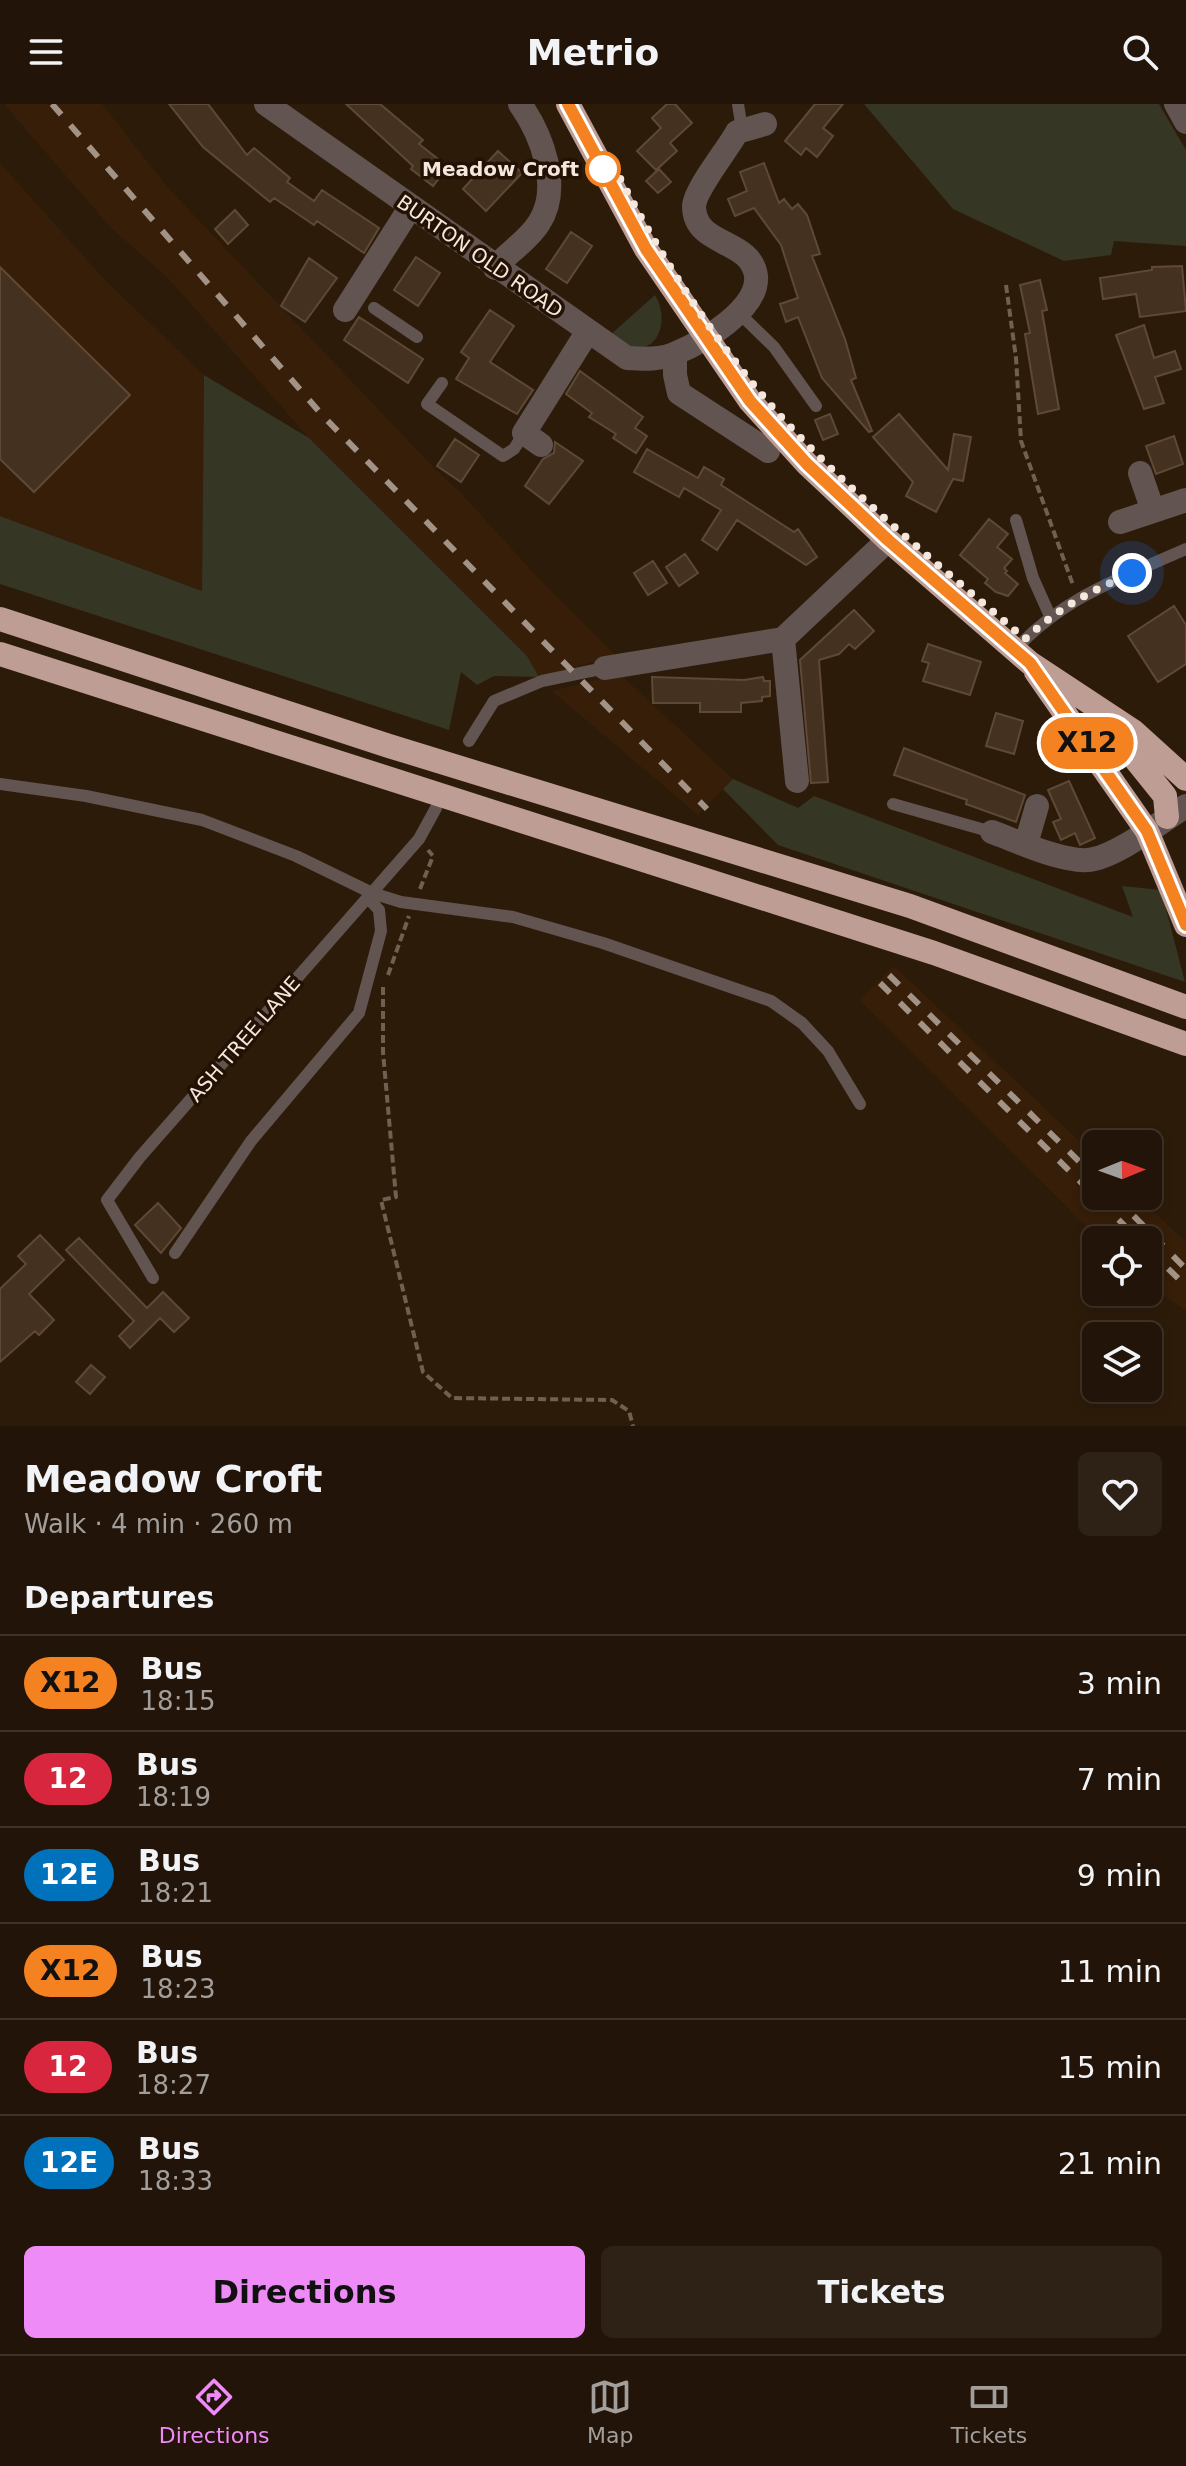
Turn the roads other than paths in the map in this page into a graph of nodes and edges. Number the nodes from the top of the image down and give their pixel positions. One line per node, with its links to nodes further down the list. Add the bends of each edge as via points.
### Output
1 (266, 104): 7 (street, BURTON OLD ROAD)
2 (520, 104): 8 (street, via 545,155 548,200 540,222)
3 (568, 104): 12 (highway, via 646,249)
4 (1176, 104): 6 (street)
5 (742, 122): 10 (street, via 694,204 703,233 737,249 756,273 755,289)
6 (1186, 122)
7 (410, 208): 8 (street, BURTON OLD ROAD); 9 (street)
8 (495, 268): 11 (street, BURTON OLD ROAD)
9 (358, 304): 13 (lane)
10 (740, 314): 12 (street, BURTON OLD ROAD); 16 (lane, via 774,347)
11 (588, 331): 14 (street, BURTON OLD ROAD, via 627,358); 17 (street)
12 (705, 336): 14 (street, BURTON OLD ROAD); 24 (highway, via 750,401)
13 (417, 337)
14 (675, 354): 18 (street, via 679,393)
15 (442, 383): 17 (lane, via 427,404 503,456)
16 (816, 406)
17 (533, 439)
18 (768, 451)
19 (1140, 473): 21 (street)
20 (1186, 500): 21 (street)
21 (1153, 511): 23 (street)
22 (1016, 520): 26 (lane)
23 (1120, 522)
24 (888, 540): 28 (street); 30 (highway)
25 (1186, 549): 26 (lane, via 1078,597)
26 (1050, 616): 30 (lane)
27 (0, 619): 45 (highway, via 389,746 910,906)
28 (783, 639): 31 (street); 35 (street)
29 (0, 656): 46 (highway, via 934,953)
30 (1023, 656): 32 (highway); 40 (highway)
31 (605, 668): 33 (lane, via 542,681 494,701)
32 (1092, 702): 34 (highway); 40 (highway, via 1165,796)
33 (469, 741)
34 (1186, 779)
35 (797, 781)
36 (0, 784): 43 (lane, via 202,820 296,856)
37 (893, 804): 41 (lane)
38 (1037, 806): 42 (street)
39 (436, 808): 43 (lane, ASH TREE LANE, via 419,839)
40 (1167, 818): 42 (street, via 1089,860); 44 (highway)
41 (992, 832): 42 (street)
42 (1026, 844)
43 (370, 895): 47 (lane, via 513,917 771,1001 828,1051); 48 (lane, via 379,910 381,931 359,1013 251,1141); 49 (lane, ASH TREE LANE, via 107,1200)
44 (1186, 925)
45 (1186, 1007)
46 (1186, 1044)
47 (860, 1104)
48 (175, 1253)
49 (153, 1278)

